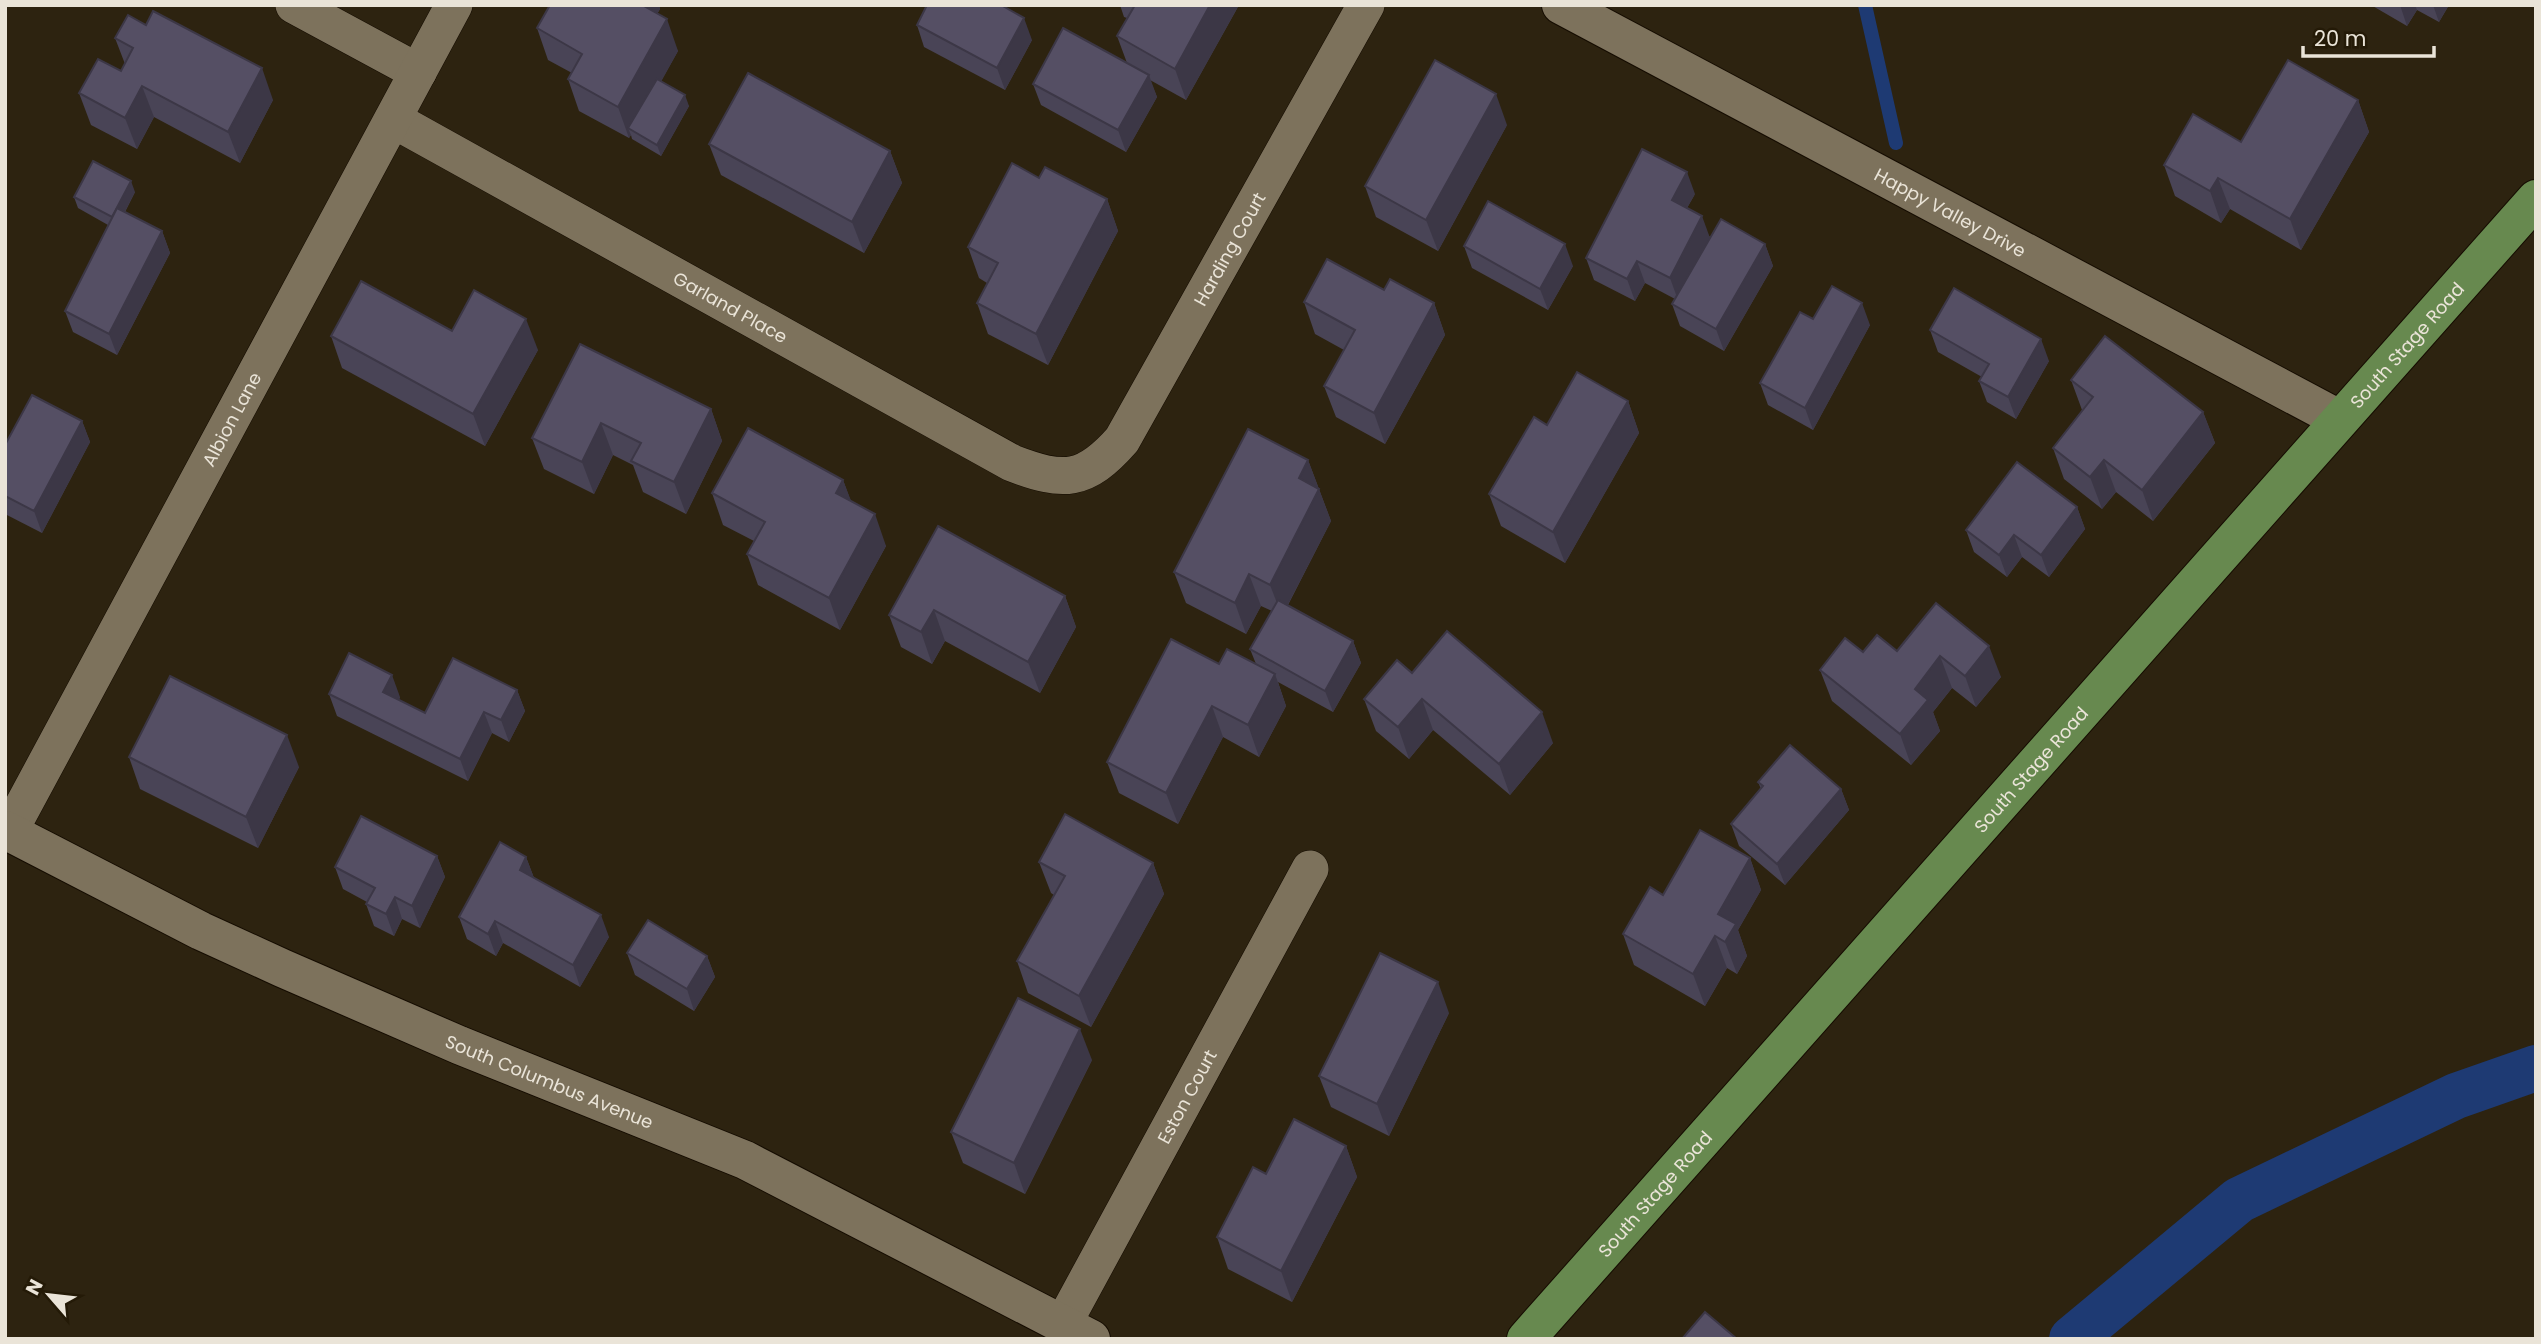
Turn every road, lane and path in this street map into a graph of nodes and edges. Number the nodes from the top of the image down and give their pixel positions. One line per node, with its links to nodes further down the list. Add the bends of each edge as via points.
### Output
1 (294, 5): 5 (street)
2 (454, 5): 5 (street, Albion Lane)
3 (1366, 5): 9 (street, Harding Court, via 1122,440 1100,464)
4 (1561, 5): 8 (main road, Happy Valley Drive)
5 (418, 72): 6 (street, Albion Lane)
6 (394, 120): 9 (street, Garland Place, via 1012,463 1043,475); 10 (street, Albion Lane)
7 (2536, 199): 8 (main road, South Stage Road)
8 (2339, 419): 13 (main road, South Stage Road)
9 (1075, 475)
10 (7, 831): 12 (main road, South Columbus Avenue, via 259,957 459,1045 744,1160)
11 (1310, 869): 12 (street, Eston Court)
12 (1077, 1332)
13 (1526, 1339)

